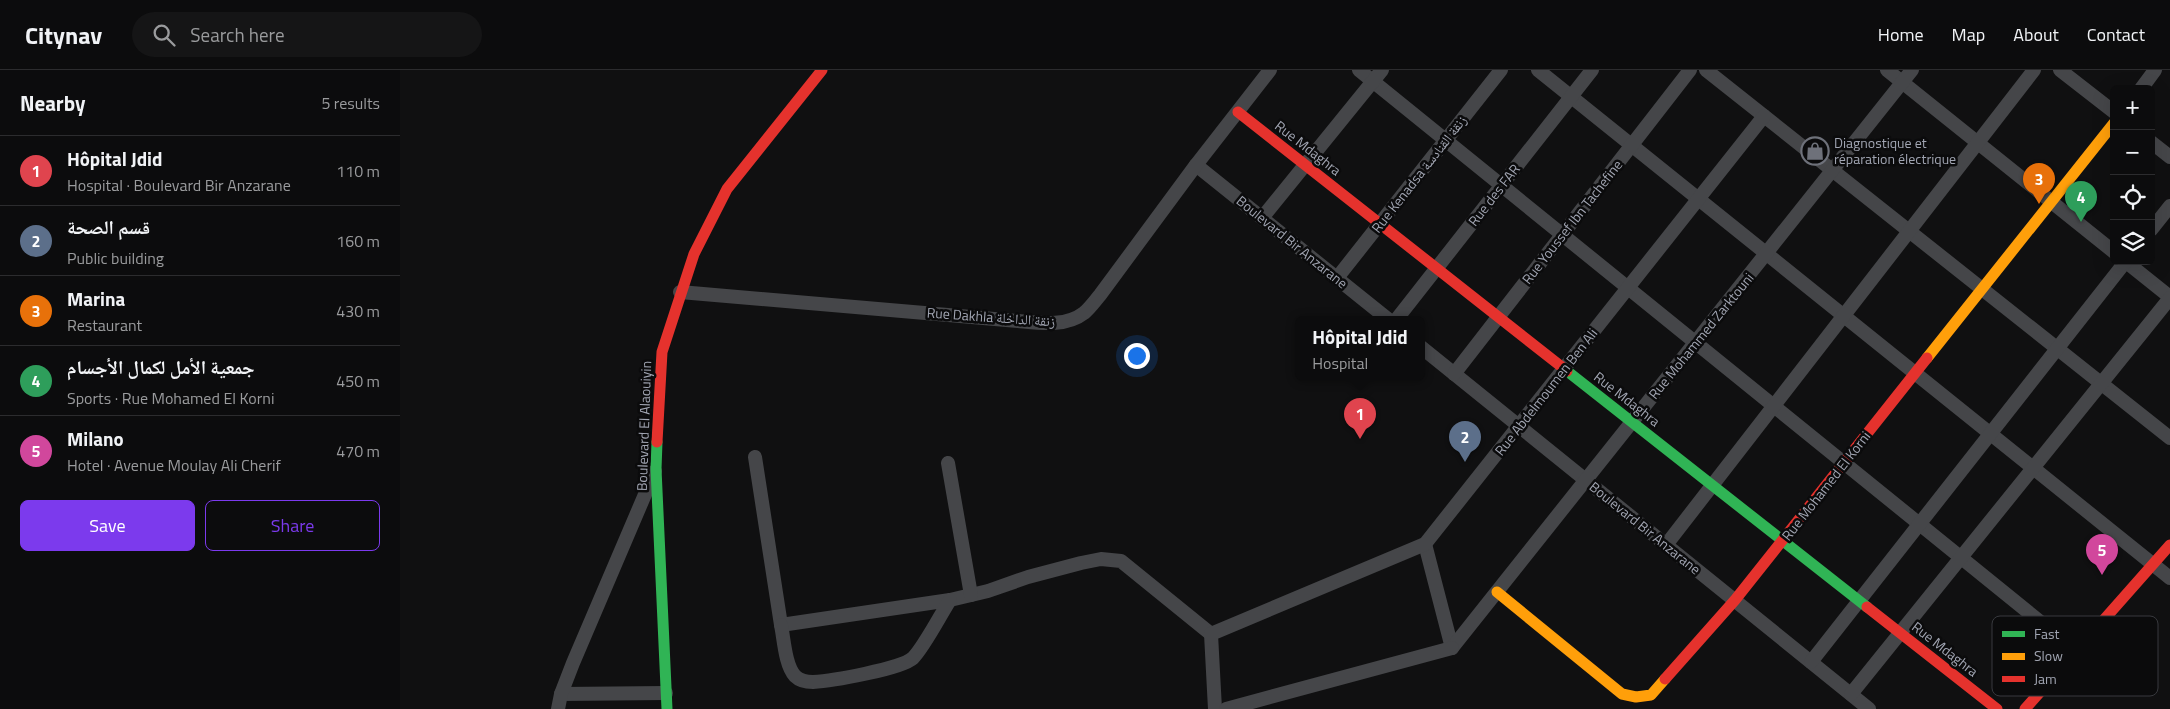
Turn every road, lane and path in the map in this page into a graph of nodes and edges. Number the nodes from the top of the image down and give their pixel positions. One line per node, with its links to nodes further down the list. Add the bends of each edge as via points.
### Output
1 (822, 70): 48 (street, Boulevard El Alaouiyin, via 727,189 694,254)
2 (1270, 70): 20 (street, Rue Dakhla زنقة الداخلة)
3 (1359, 70): 15 (street)
4 (1382, 70): 15 (street)
5 (1501, 70): 23 (street, Rue Kenadsa زنقة القنادسة)
6 (1538, 70): 18 (street)
7 (1592, 70): 18 (street, Rue des FAR)
8 (1690, 70): 25 (street, Rue Youssef Ibn Tachefine)
9 (1706, 70): 21 (street)
10 (1887, 70): 16 (street)
11 (1912, 70): 16 (street, Rue Mohammed Zarktouni)
12 (2034, 70): 24 (street)
13 (2060, 70): 19 (street)
14 (2155, 70): 17 (street)
15 (1373, 81): 23 (street); 29 (street)
16 (1902, 82): 24 (street); 30 (street, Rue Mohammed Zarktouni)
17 (2143, 85)
18 (1571, 96): 25 (street); 31 (street, Rue des FAR)
19 (2110, 109)
20 (1238, 112): 28 (street, Rue Dakhla زنقة الداخلة); 29 (street, Rue Mdaghra)
21 (1764, 116): 30 (street); 32 (street, Rue Abdelmoumen Ben Ali)
22 (2110, 127): 33 (street, Rue Mohamed El Korni)
23 (1446, 140): 31 (street); 36 (street, Rue Kenadsa زنقة القنادسة)
24 (1978, 143): 33 (street); 38 (street)
25 (1632, 145): 32 (street); 39 (street, Rue Youssef Ibn Tachefine)
26 (2155, 145): 27 (street)
27 (2170, 157)
28 (1196, 165): 35 (street, Boulevard Bir Anzarane); 48 (street, Rue Dakhla زنقة الداخلة, via 1100,295 1084,313 1068,322 1018,322)
29 (1305, 165): 35 (street); 36 (street, Rue Mdaghra)
30 (1832, 170): 38 (street); 41 (street, Rue Mohammed Zarktouni)
31 (1501, 186): 39 (street); 44 (street, Rue des FAR)
32 (1699, 199): 41 (street); 46 (street, Rue Abdelmoumen Ben Ali)
33 (2051, 202): 40 (street); 47 (street, Rue Mohamed El Korni)
34 (2170, 206): 37 (street)
35 (1262, 218): 45 (street, Boulevard Bir Anzarane)
36 (1380, 224): 44 (street, Rue Mdaghra); 45 (street, Rue Kenadsa زنقة القنادسة)
37 (2155, 225)
38 (1909, 231): 47 (street); 52 (street)
39 (1562, 235): 46 (street); 53 (street, Rue Youssef Ibn Tachefine)
40 (2110, 249)
41 (1766, 254): 52 (street); 54 (street, Rue Mohammed Zarktouni)
42 (2123, 265): 55 (street)
43 (2131, 265): 49 (street)
44 (1437, 268): 51 (street, Rue des FAR); 53 (street, Rue Mdaghra)
45 (1337, 278): 50 (street, Boulevard Bir Anzarane)
46 (1628, 288): 54 (street); 57 (street, Rue Abdelmoumen Ben Ali)
47 (1982, 289): 55 (street); 58 (street, Rue Mohamed El Korni)
48 (680, 292): 70 (street, Boulevard El Alaouiyin, via 662,352)
49 (2170, 298): 60 (street)
50 (1384, 316)
51 (1399, 316)
52 (1844, 316): 58 (street); 61 (street)
53 (1499, 317): 57 (street, Rue Mdaghra); 59 (street, Rue Youssef Ibn Tachefine)
54 (1696, 342): 61 (street); 62 (street, Rue Mohammed Zarktouni)
55 (2058, 349): 60 (street); 64 (street)
56 (1425, 350): 59 (street, Boulevard Bir Anzarane)
57 (1565, 369): 62 (street, Rue Mdaghra); 63 (street, Rue Abdelmoumen Ben Ali)
58 (1915, 373): 64 (street); 68 (street, Rue Mohamed El Korni)
59 (1454, 374): 63 (street, Boulevard Bir Anzarane)
60 (2101, 383): 65 (street); 69 (street)
61 (1774, 406): 68 (street); 72 (street)
62 (1632, 422): 71 (street, Rue Mohammed Zarktouni); 72 (street, Rue Mdaghra)
63 (1520, 426): 71 (street, Boulevard Bir Anzarane); 75 (street, Rue Abdelmoumen Ben Ali)
64 (1991, 434): 69 (street); 73 (street)
65 (2170, 438)
66 (755, 457): 88 (street)
67 (948, 463): 82 (street)
68 (1844, 463): 73 (street); 74 (street, Rue Mohamed El Korni)
69 (2033, 468): 78 (street); 79 (street)
70 (656, 469): 93 (street, Boulevard El Alaouiyin); 94 (street)
71 (1586, 480): 76 (street, Boulevard Bir Anzarane); 81 (street, Rue Mohammed Zarktouni)
72 (1713, 485): 74 (street, Rue Mdaghra); 76 (street)
73 (1920, 524): 78 (street); 85 (street)
74 (1783, 540): 84 (street, Rue Mohamed El Korni); 85 (street, Rue Mdaghra)
75 (1425, 544): 90 (street, Rue Abdelmoumen Ben Ali); 91 (street)
76 (1666, 545): 84 (street, Boulevard Bir Anzarane)
77 (2170, 545): 79 (street)
78 (1961, 558): 86 (street); 89 (street)
79 (2153, 564): 80 (street); 87 (street)
80 (2170, 578)
81 (1497, 592): 84 (street, Rue Mohamed El Korni, via 1622,694 1636,698 1651,695); 91 (street, Rue Mohammed Zarktouni)
82 (971, 595): 83 (street); 90 (street, via 1081,563 1101,559 1120,561)
83 (950, 600): 88 (street); 88 (street, via 912,659 864,674 812,682 795,676)
84 (1735, 600): 92 (street, Boulevard Bir Anzarane)
85 (1859, 601): 89 (street, Rue Mdaghra); 92 (street)
86 (2033, 616)
87 (2106, 616)
88 (781, 625)
89 (1900, 633): 95 (street); 102 (street, Rue Mdaghra)
90 (1211, 634): 99 (street)
91 (1452, 648): 100 (street)
92 (1811, 662): 95 (street, Boulevard Bir Anzarane)
93 (666, 693): 94 (street); 98 (street, Boulevard El Alaouiyin)
94 (561, 694): 97 (street)
95 (1851, 694): 101 (street, Boulevard Bir Anzarane)
96 (2036, 696): 103 (street)
97 (558, 709)
98 (667, 709)
99 (1215, 709)
100 (1226, 709)
101 (1869, 709)
102 (1997, 709)
103 (2025, 709)

